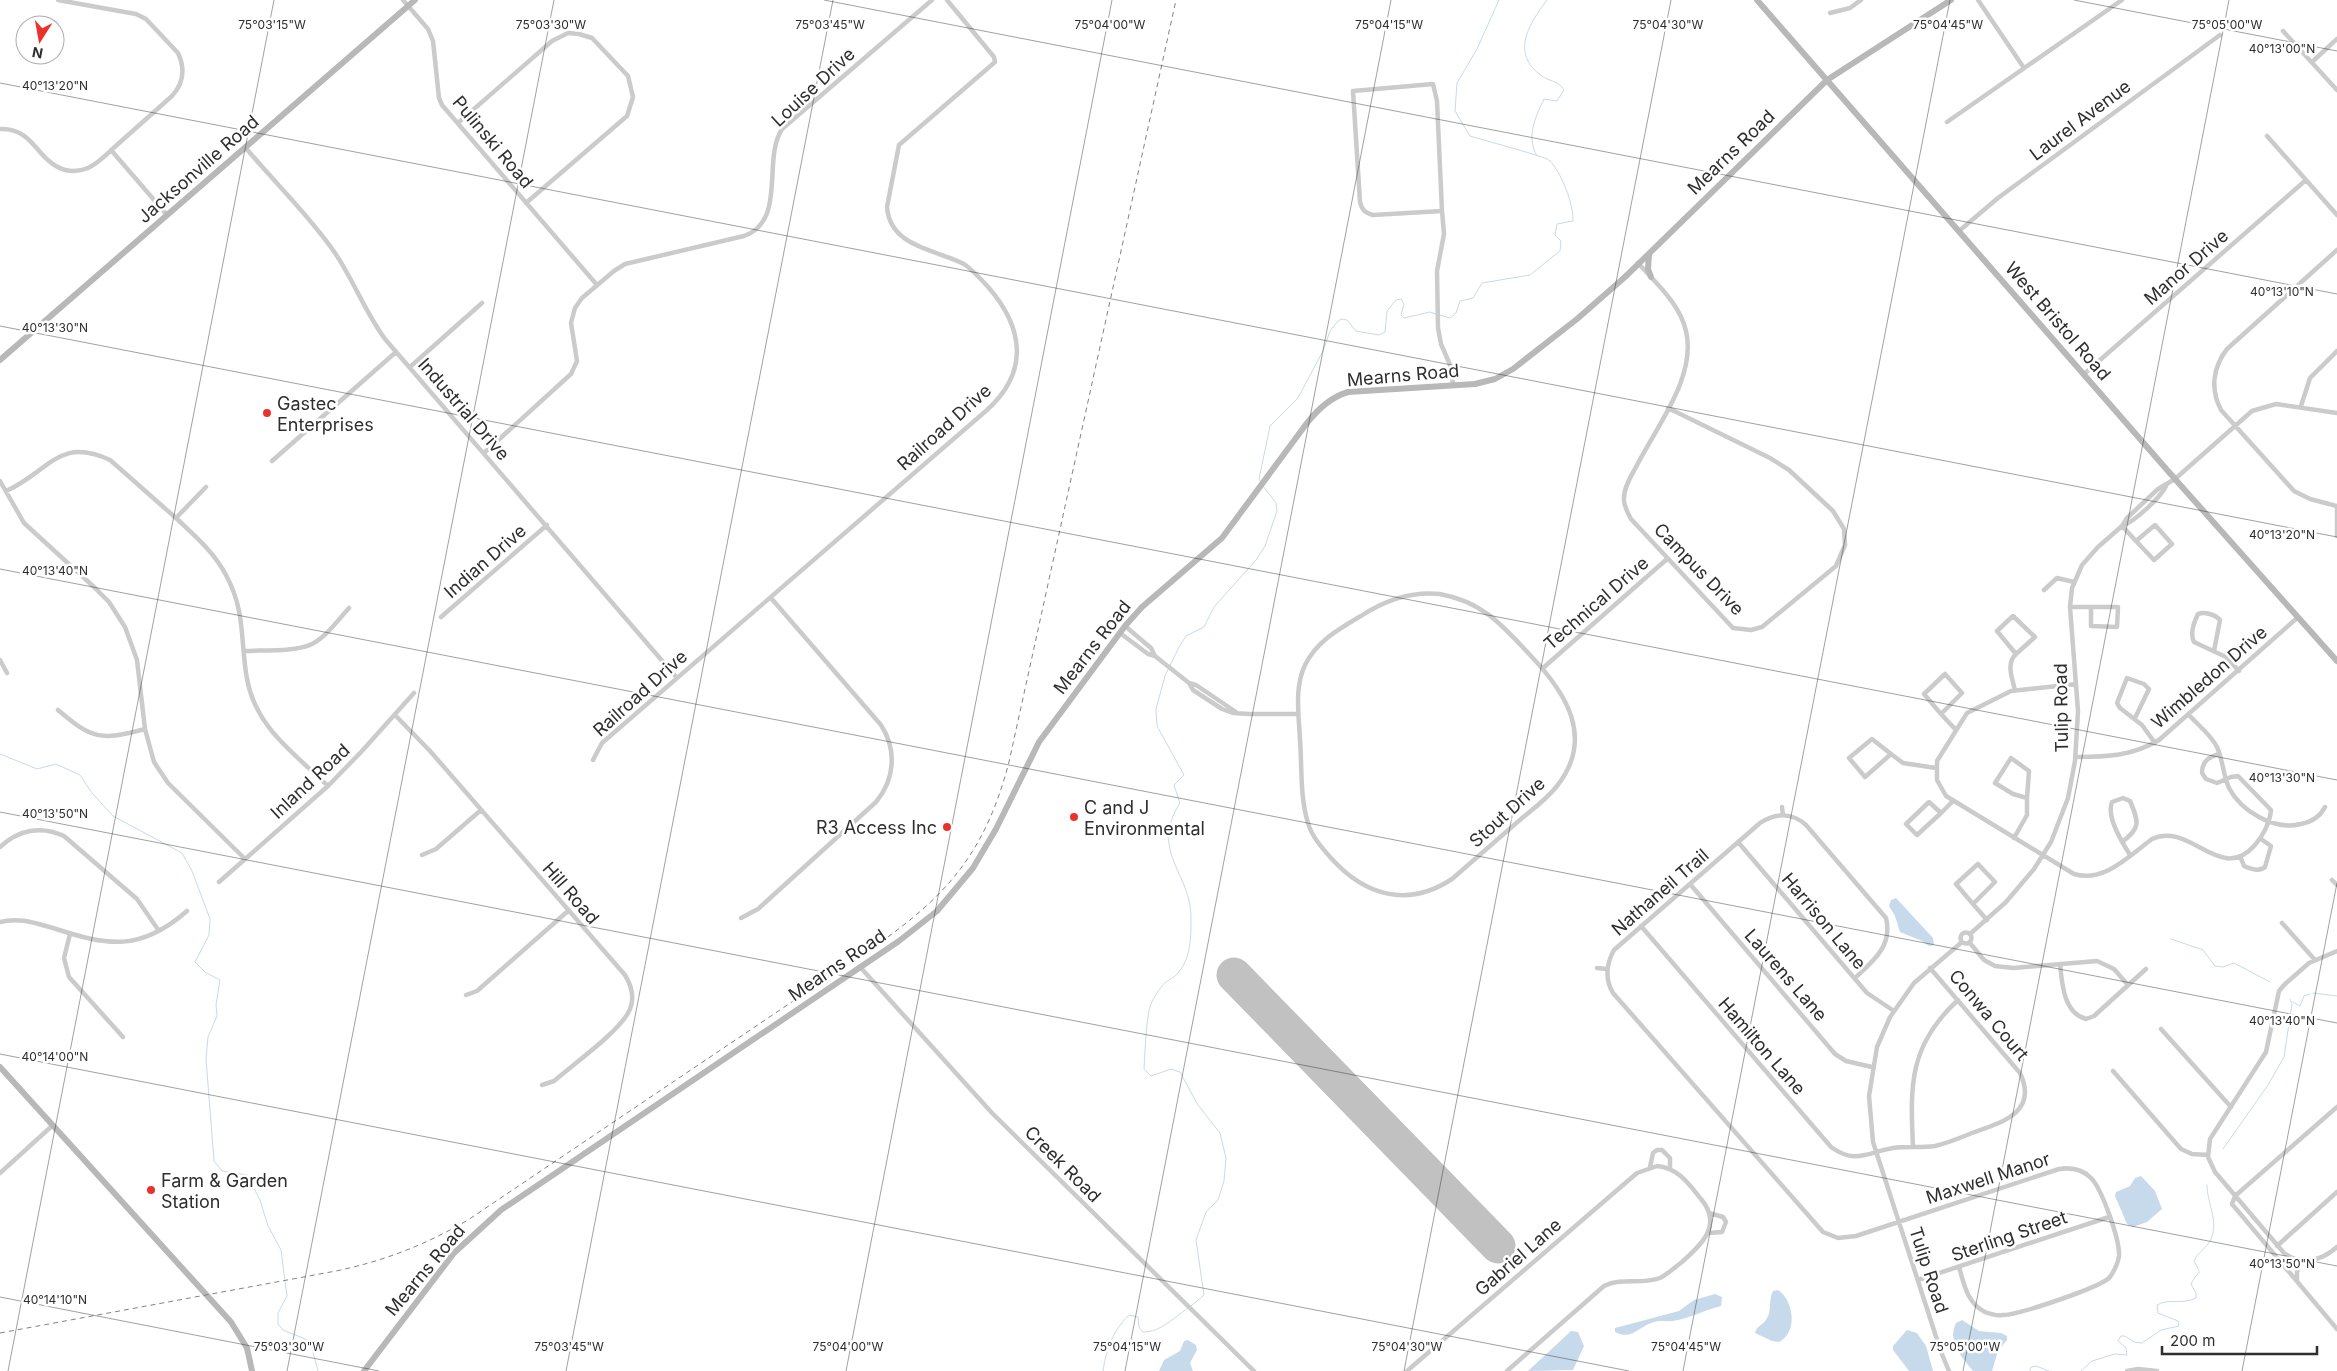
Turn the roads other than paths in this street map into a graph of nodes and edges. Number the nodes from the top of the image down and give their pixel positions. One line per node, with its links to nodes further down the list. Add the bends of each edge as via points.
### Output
1 (58, 0): 25 (street, via 142,16 181,59 182,77 176,92)
2 (403, 0): 11 (street, Pulinski Road)
3 (415, 0): 11 (street, Jacksonville Road)
4 (932, 0): 36 (street, Louise Drive, via 782,129 776,144 769,207 758,227 744,236 625,264)
5 (947, 0): 63 (street, Railroad Drive, via 995,62 900,144 886,207 889,222 899,236 974,270 1003,305 1013,324 1016,364 1005,391 992,405)
6 (1757, 0): 18 (street, West Bristol Road)
7 (1861, 0): 12 (street, via 1850,8)
8 (1951, 0): 18 (street, Mearns Road)
9 (1978, 0): 17 (street)
10 (2122, 0): 17 (street)
11 (408, 6): 21 (street, Pulinski Road, via 431,35 439,98); 24 (street, Jacksonville Road)
12 (1830, 13)
13 (2283, 31): 16 (street)
14 (2220, 35): 31 (street, Laurel Avenue, via 2012,188)
15 (2337, 39): 16 (street)
16 (2312, 62): 19 (street)
17 (2024, 68): 20 (street)
18 (1827, 80): 31 (street, West Bristol Road); 33 (street, Mearns Road)
19 (2337, 90)
20 (1947, 122)
21 (458, 124): 27 (street, Pulinski Road); 27 (street, via 563,34 592,38 628,76 633,97 627,116)
22 (0, 129): 25 (street, via 26,136 48,161 66,170 87,168)
23 (2267, 136): 26 (street)
24 (245, 147): 29 (street, Jacksonville Road); 39 (street, Industrial Drive, via 333,250 372,322)
25 (111, 150): 29 (street)
26 (2306, 180): 30 (street); 42 (street, Manor Drive)
27 (526, 203): 36 (street, Pulinski Road)
28 (1442, 211): 28 (street, via 1437,101 1433,84 1352,91 1362,209 1373,215); 43 (street, via 1444,234 1437,271 1438,328)
29 (167, 215): 40 (street, Jacksonville Road)
30 (2337, 216)
31 (1959, 231): 42 (street, West Bristol Road)
32 (2337, 250): 47 (street, via 2222,354 2214,376 2214,390 2221,410)
33 (1649, 253): 34 (street, Mearns Road); 35 (street)
34 (1638, 264): 35 (street, Campus Drive); 43 (street, Mearns Road, via 1577,319 1513,369 1486,382)
35 (1651, 277): 45 (street, Campus Drive, via 1678,311 1686,330 1686,367)
36 (597, 285): 48 (street, Louise Drive, via 577,304 572,317 577,355 571,374)
37 (482, 303): 41 (street)
38 (2337, 351): 44 (street, via 2310,378)
39 (396, 352): 41 (street, Industrial Drive); 49 (street)
40 (0, 360)
41 (410, 367): 48 (street, Industrial Drive)
42 (2084, 374): 50 (street, West Bristol Road)
43 (1454, 385): 69 (street, Mearns Road, via 1366,390 1338,396 1313,416 1222,538 1142,607)
44 (2301, 406): 46 (street, Tulip Road); 47 (street, Tulip Road, via 2270,404 2252,411)
45 (1668, 408): 60 (street, Campus Drive, via 1625,489 1623,500 1631,519); 60 (street, Campus Drive, via 1789,470 1833,511 1844,529 1845,545 1836,566 1768,624 1751,630 1733,628)
46 (2337, 413)
47 (2234, 426): 50 (street, Tulip Road); 54 (street, via 2294,491 2310,500)
48 (484, 453): 56 (street, Industrial Drive)
49 (272, 461)
50 (2175, 479): 57 (street, Tulip Road, via 2144,511); 68 (street, West Bristol Road)
51 (0, 481): 53 (street)
52 (206, 487): 55 (street)
53 (6, 491): 55 (street, via 65,454 88,451 110,460); 90 (street, via 24,523 109,602 125,626 139,668)
54 (2337, 506): 58 (street)
55 (176, 518): 71 (street, via 207,547 226,574 239,608)
56 (546, 525): 67 (street, Indian Drive); 80 (street, Industrial Drive)
57 (2122, 526): 59 (street); 61 (street, Tulip Road, via 2088,557)
58 (2337, 536)
59 (2136, 541): 59 (street, via 2155,525 2172,544 2154,560)
60 (1667, 559): 77 (street, Technical Drive)
61 (2074, 582): 62 (street, via 2057,578); 64 (street, Tulip Road)
62 (2044, 590)
63 (771, 598): 80 (street, Railroad Drive); 125 (street, via 881,725 890,742 892,765 884,792 869,808 757,910)
64 (2070, 607): 66 (street); 81 (street, Tulip Road)
65 (348, 608): 71 (street, via 312,644 298,648)
66 (2091, 608): 66 (street, via 2118,607 2117,627 2090,626)
67 (441, 618)
68 (2296, 618): 76 (street, West Bristol Road); 78 (street, Wimbledon Drive)
69 (1125, 626): 70 (street, Mearns Road); 74 (street, via 1151,648)
70 (1120, 633): 74 (street); 138 (street, Mearns Road, via 1039,742 986,848 964,880 930,917)
71 (245, 651): 99 (street, via 250,692 263,722 284,747)
72 (2214, 651): 72 (street, via 2197,644 2192,638 2198,614 2217,616 2220,620); 78 (street, via 2226,657)
73 (2016, 654): 73 (street, via 1996,631 2013,616 2035,637); 82 (street, via 2010,667)
74 (1155, 656): 85 (street, via 1189,683 1193,690 1227,712 1270,716)
75 (0, 660): 79 (street)
76 (2337, 661)
77 (1543, 668): 85 (street, Stout Drive, via 1498,620 1481,608 1440,594 1406,596 1378,606 1319,645 1301,677); 85 (street, Stout Drive, via 1562,693 1573,721 1573,750 1563,777 1552,793 1452,879 1419,894 1394,895 1362,885 1339,868 1318,843 1306,814)
78 (2238, 670): 88 (street, Wimbledon Drive)
79 (7, 673)
80 (677, 678): 96 (street, Railroad Drive, via 602,743)
81 (2076, 684): 82 (street); 95 (street, Tulip Road)
82 (2015, 690): 91 (street, via 1970,710)
83 (414, 693): 87 (street, Inland Road)
84 (58, 710): 90 (street, via 84,731 96,736)
85 (1298, 714)
86 (1941, 714): 86 (street, via 1924,694 1945,674 1962,693); 91 (street)
87 (395, 715): 99 (street, Inland Road); 104 (street, Hill Road)
88 (2189, 715): 92 (street, Wimbledon Drive); 94 (street, via 2214,742)
89 (2135, 718): 89 (street, via 2117,703 2127,678 2133,678 2149,689); 92 (street)
90 (145, 729): 117 (street, via 154,762 164,778)
91 (1955, 729): 97 (street, via 1939,755)
92 (2154, 743): 95 (street, Wimbledon Drive, via 2138,751 2115,756)
93 (1891, 754): 93 (street, via 1865,777 1849,758 1872,739); 97 (street, via 1903,763)
94 (2219, 754): 98 (street); 98 (street, via 2207,759 2202,773 2212,782)
95 (2076, 757): 115 (street, Tulip Road, via 2063,812)
96 (593, 760)
97 (1936, 768): 101 (street, via 1938,785)
98 (2226, 779): 107 (street, via 2240,802); 107 (street, via 2242,778 2269,806)
99 (328, 786): 117 (street, Inland Road)
100 (2027, 798): 100 (street, via 1995,783 2011,758 2030,772); 108 (street, via 2027,815)
101 (1953, 801): 105 (street); 108 (street)
102 (1782, 807): 106 (street)
103 (2325, 807): 107 (street, via 2314,820 2296,826)
104 (480, 810): 113 (street, via 436,849); 124 (street, Hill Road)
105 (1941, 813): 105 (street, via 1916,835 1906,824 1929,802)
106 (1783, 815): 110 (street, Nathaneil Trail, via 1764,820); 143 (street, via 1798,818 1806,825 1886,918 1888,932 1882,952)
107 (2268, 821): 109 (street)
108 (2014, 838): 115 (street)
109 (2261, 839): 116 (street); 116 (street, via 2271,846 2265,867 2258,870 2248,868)
110 (1738, 842): 120 (street, Nathaneil Trail); 143 (street, Harrison Lane)
111 (2122, 842): 111 (street, via 2111,809 2112,802 2123,798 2130,801 2137,823 2133,834); 114 (street)
112 (0, 847): 130 (street, via 18,834 34,830 64,836 137,899)
113 (422, 855)
114 (2130, 855): 115 (street, via 2105,873 2085,877); 116 (street, via 2152,839 2168,835 2185,839 2218,857)
115 (2043, 856): 126 (street, Tulip Road, via 2026,880)
116 (2240, 856)
117 (245, 859): 119 (street, Inland Road)
118 (2332, 880): 121 (street)
119 (219, 882)
120 (1690, 884): 129 (street, Nathaneil Trail); 151 (street, Laurens Lane, via 1835,1054 1846,1061)
121 (2337, 885)
122 (1973, 904): 122 (street, via 1956,884 1978,864 1994,882); 126 (street)
123 (186, 911): 130 (street)
124 (568, 911): 145 (street, via 477,991); 153 (street, Hill Road, via 625,975 631,986 632,1004 618,1026 554,1081)
125 (741, 918)
126 (1987, 920): 132 (street, Tulip Road)
127 (0, 922): 131 (street, via 26,920)
128 (2282, 923): 136 (street)
129 (1641, 926): 142 (street, Nathaneil Trail, via 1614,950); 158 (street, Hamilton Lane, via 1831,1147 1854,1157)
130 (159, 931): 131 (street, via 140,939 114,942 94,941)
131 (70, 934): 149 (street, via 64,958 66,972)
132 (1970, 934): 133 (street, Tulip Road, via 1962,934); 134 (street)
133 (1962, 942): 134 (street); 140 (street, Tulip Road)
134 (1970, 943): 137 (street, via 1984,960 2003,968)
135 (2337, 951): 136 (street)
136 (2315, 960): 155 (street, via 2303,967 2279,991 2266,1052)
137 (2060, 964): 144 (street, via 2090,960 2103,963 2114,969); 144 (street, via 2064,994 2082,1018 2094,1016)
138 (861, 968): 177 (street, Mearns Road, via 488,1220 443,1266); 178 (street, Creek Road, via 992,1113)
139 (1597, 968): 142 (street)
140 (1930, 968): 146 (street, Conwa Court); 147 (street, Tulip Road, via 1914,983)
141 (2146, 968): 144 (street)
142 (1607, 969): 167 (street, via 1613,993 1818,1230 1843,1239)
143 (1855, 978): 147 (street, Harrison Lane, via 1870,996)
144 (2128, 985)
145 (466, 995)
146 (1958, 1000): 157 (street, via 1934,1026 1916,1066 1911,1092); 157 (street, Conwa Court, via 2020,1073 2024,1099 2017,1112 2004,1122 1937,1145)
147 (1894, 1011): 151 (street, Tulip Road, via 1880,1038)
148 (2161, 1029): 155 (street)
149 (123, 1037)
150 (0, 1067): 156 (street)
151 (1872, 1067): 158 (street, Tulip Road, via 1869,1106)
152 (2113, 1071): 159 (street, via 2181,1149 2192,1154)
153 (542, 1085)
154 (2337, 1106): 164 (street)
155 (2231, 1107): 159 (street, via 2212,1135)
156 (53, 1125): 162 (street); 176 (street, via 231,1322 247,1348)
157 (1913, 1147): 158 (street, Conwa Court, via 1894,1148)
158 (1877, 1154): 167 (street, Tulip Road)
159 (2208, 1154): 164 (street, via 2213,1170)
160 (1650, 1167): 161 (street); 161 (street, Gabriel Lane, via 1654,1153 1662,1150 1670,1158); 179 (street, Gabriel Lane, via 1631,1178)
161 (1670, 1168): 165 (street, Gabriel Lane, via 1685,1180)
162 (0, 1173)
163 (2337, 1192): 169 (street)
164 (2235, 1196): 169 (street); 174 (street, via 2232,1204)
165 (1709, 1212): 168 (street); 168 (street, Gabriel Lane, via 1723,1217 1726,1222 1722,1232)
166 (2108, 1217): 167 (street, Maxwell Manor, via 2094,1182 2083,1172 2069,1168); 172 (street, Sterling Street); 172 (street, Maxwell Manor, via 2117,1243 2118,1259 2107,1280 2014,1314 1985,1312 1972,1301)
167 (1899, 1222): 173 (street, Tulip Road)
168 (1708, 1233): 180 (street, Gabriel Lane, via 1696,1249 1661,1277 1604,1286)
169 (2277, 1246): 171 (street, via 2289,1257)
170 (2337, 1247): 171 (street, via 2322,1258)
171 (2301, 1260): 174 (street)
172 (1959, 1267): 173 (street, Sterling Street)
173 (1918, 1280): 181 (street, Tulip Road)
174 (2297, 1282): 175 (street)
175 (2337, 1329)
176 (252, 1371)
177 (364, 1371)
178 (1254, 1371)
179 (1407, 1371)
180 (1507, 1371)
181 (1949, 1371)
182 (2127, 1371): 183 (street)
183 (2157, 1371)

